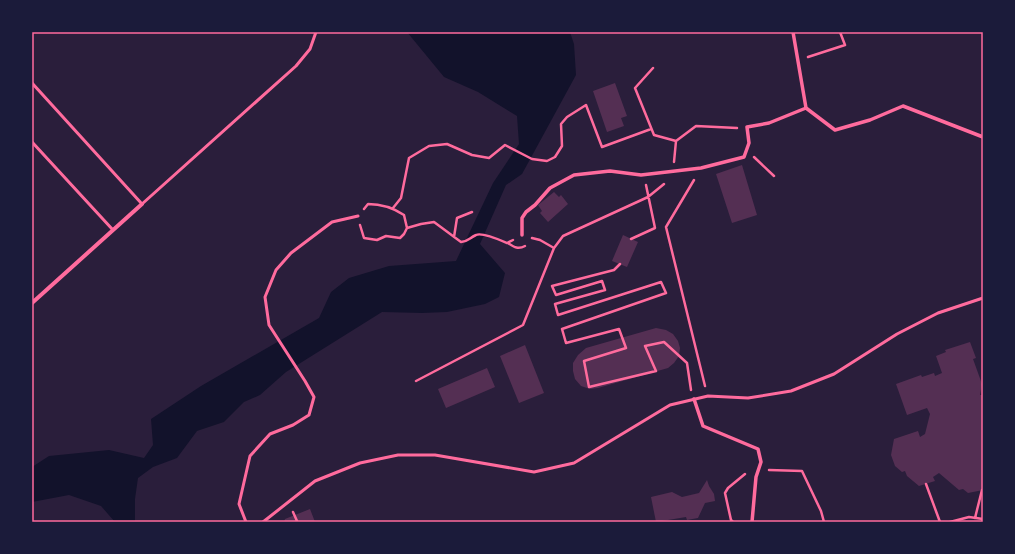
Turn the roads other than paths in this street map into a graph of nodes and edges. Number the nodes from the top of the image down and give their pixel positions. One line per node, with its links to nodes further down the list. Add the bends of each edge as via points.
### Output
1 (316, 32): 7 (lane, via 310,49 296,66)
2 (793, 32): 4 (street)
3 (32, 83): 7 (lane)
4 (806, 108): 5 (street, via 835,130 870,120 903,106); 10 (street, via 747,127 749,143 744,157 701,168 637,176 610,171 574,175 550,188 526,212 522,218)
5 (983, 137)
6 (32, 142): 9 (lane)
7 (142, 204): 9 (street)
8 (358, 216): 14 (lane, via 332,222 291,253 276,270 265,297 269,325 314,397 309,415 270,434 250,456 239,504)
9 (113, 230): 12 (street)
10 (522, 235)
11 (983, 298): 13 (lane, via 938,313 897,334 834,374 791,391 748,398 708,396)
12 (32, 303)
13 (694, 399): 15 (lane, via 670,405 574,463 534,472 435,455 398,455 360,463 315,481); 16 (street, via 703,426 758,449 761,462 756,477)
14 (246, 522)
15 (263, 522)
16 (752, 522)

